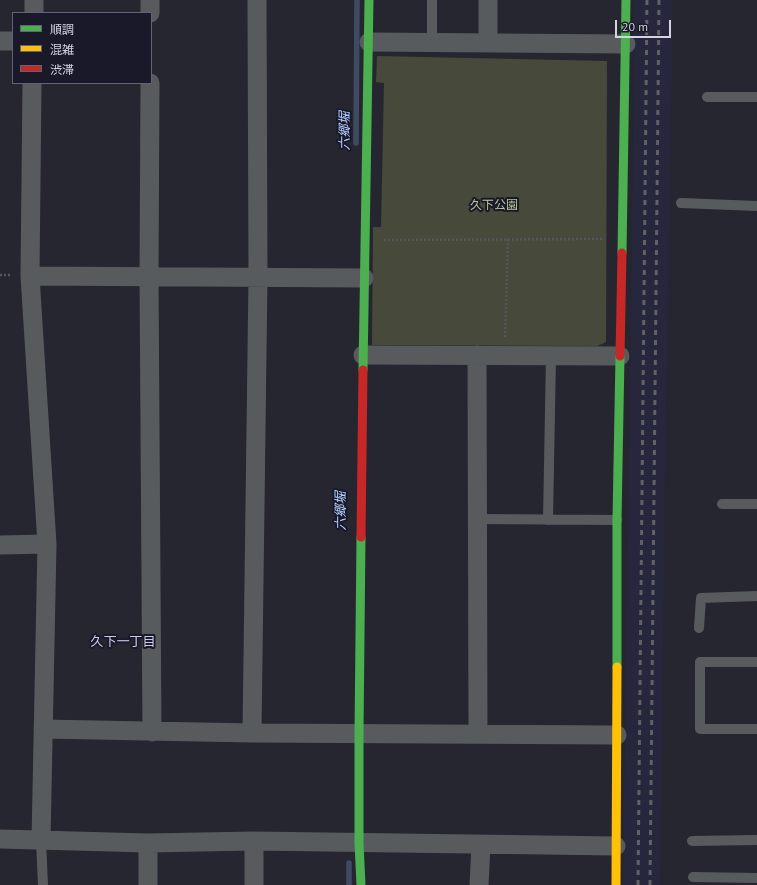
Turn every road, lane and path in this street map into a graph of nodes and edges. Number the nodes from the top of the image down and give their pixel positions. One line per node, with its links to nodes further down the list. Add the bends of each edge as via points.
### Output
1 (34, 0): 8 (street)
2 (150, 0): 9 (street)
3 (257, 0): 27 (street)
4 (369, 0): 12 (street)
5 (432, 0): 13 (lane)
6 (488, 0): 14 (street)
7 (626, 0): 15 (street)
8 (34, 12)
9 (150, 12)
10 (0, 41): 11 (street)
11 (12, 42)
12 (369, 42): 13 (street); 28 (street)
13 (432, 42): 14 (street)
14 (488, 43): 15 (street)
15 (626, 44): 33 (street)
16 (32, 84): 25 (street)
17 (150, 84): 26 (street)
18 (707, 97): 19 (lane)
19 (757, 97)
20 (681, 203): 21 (lane)
21 (757, 206)
22 (508, 239): 23 (path); 24 (path); 29 (path)
23 (606, 239)
24 (381, 240)
25 (30, 276): 26 (street); 40 (street)
26 (149, 277): 27 (street); 46 (street)
27 (258, 277): 28 (street); 47 (street)
28 (364, 278): 30 (street)
29 (505, 332)
30 (363, 355): 32 (street); 48 (street)
31 (551, 355): 32 (street); 33 (street); 37 (lane)
32 (477, 356): 36 (street)
33 (620, 356): 38 (street)
34 (722, 504): 35 (lane)
35 (757, 504)
36 (478, 519): 37 (lane); 49 (street)
37 (548, 520): 38 (lane)
38 (617, 520): 50 (street)
39 (0, 544): 40 (street)
40 (47, 544): 45 (street)
41 (757, 596): 42 (lane, via 701,598)
42 (699, 628)
43 (757, 662): 44 (lane, via 700,662 700,729)
44 (757, 729)
45 (43, 730): 46 (street); 52 (street)
46 (152, 732): 47 (street)
47 (252, 733): 48 (street)
48 (359, 733): 49 (street); 57 (street)
49 (478, 734): 50 (street)
50 (617, 735): 59 (street)
51 (0, 839): 52 (street)
52 (41, 840): 56 (street); 62 (lane)
53 (757, 840): 55 (lane)
54 (254, 841): 56 (street); 57 (street); 64 (street)
55 (692, 841)
56 (148, 843): 63 (street)
57 (359, 843): 58 (street); 65 (street)
58 (481, 845): 59 (street); 66 (street)
59 (616, 846): 67 (street)
60 (693, 877): 61 (lane)
61 (757, 878)
62 (43, 885)
63 (148, 885)
64 (254, 885)
65 (361, 885)
66 (479, 885)
67 (616, 885)

